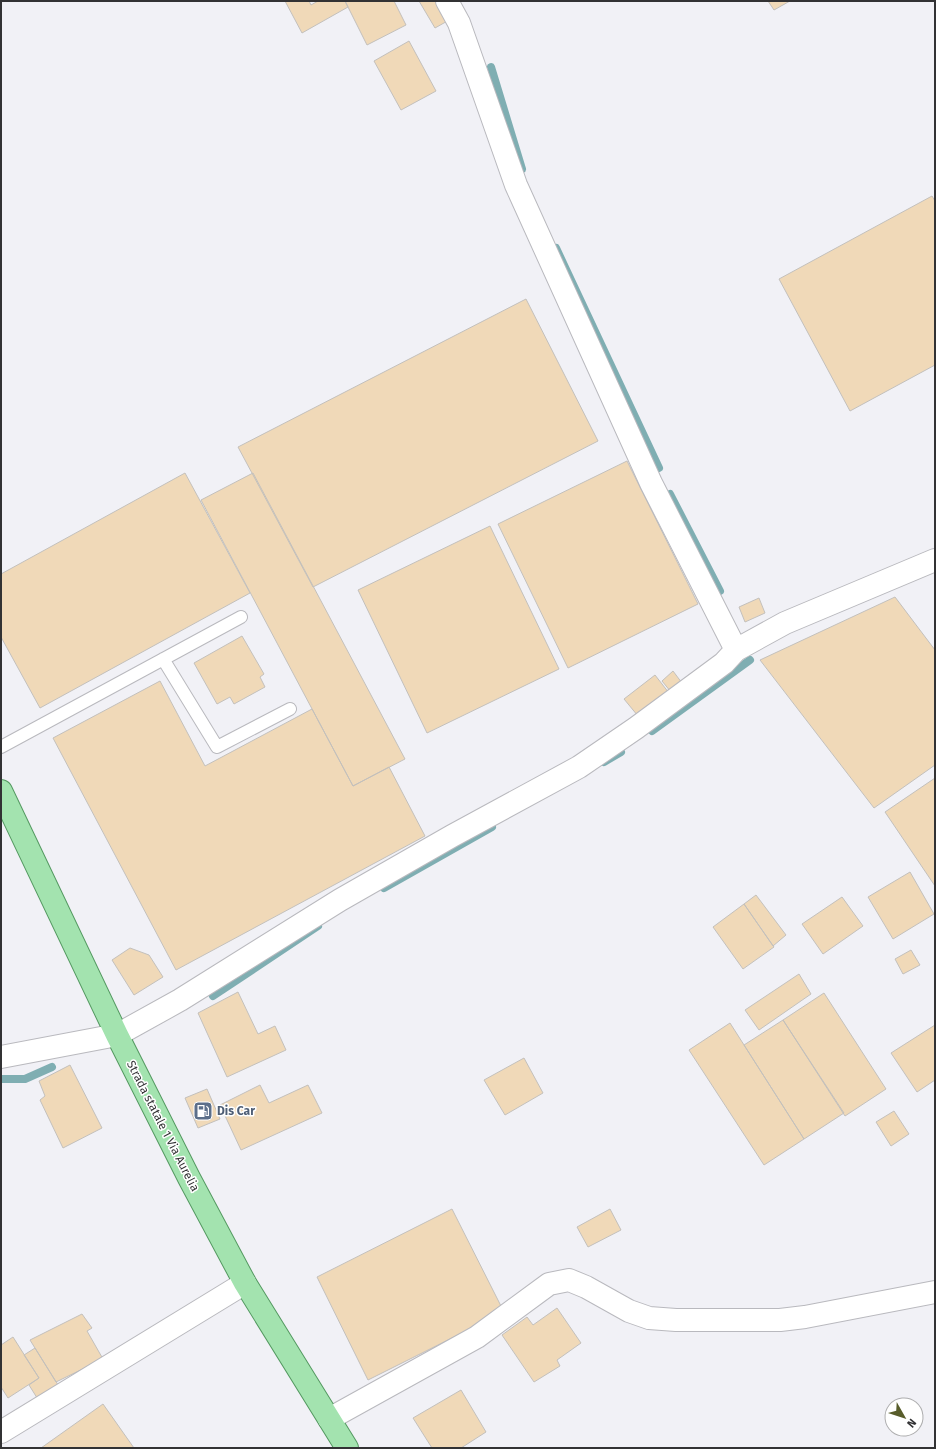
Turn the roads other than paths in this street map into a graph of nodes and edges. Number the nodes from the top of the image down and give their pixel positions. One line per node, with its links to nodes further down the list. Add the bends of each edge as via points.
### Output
1 (447, 1): 4 (street, via 458,23 522,198 652,483)
2 (935, 560): 4 (street, via 785,623)
3 (241, 617): 5 (lane)
4 (736, 650): 9 (street, via 724,663 579,767 340,900 180,1000)
5 (163, 659): 6 (lane, via 217,747); 7 (lane)
6 (290, 709)
7 (1, 747)
8 (1, 791): 9 (main road, Strada statale 1 Via Aurelia)
9 (117, 1035): 10 (street); 11 (main road, Strada statale 1 Via Aurelia)
10 (1, 1058)
11 (245, 1283): 13 (main road, Strada statale 1 Via Aurelia); 14 (street)
12 (935, 1292): 13 (street, via 805,1318 676,1320 649,1318 629,1311 586,1287 569,1280 562,1281 549,1284 477,1337)
13 (329, 1419): 15 (main road, Strada statale 1 Via Aurelia)
14 (1, 1432)
15 (347, 1448)

